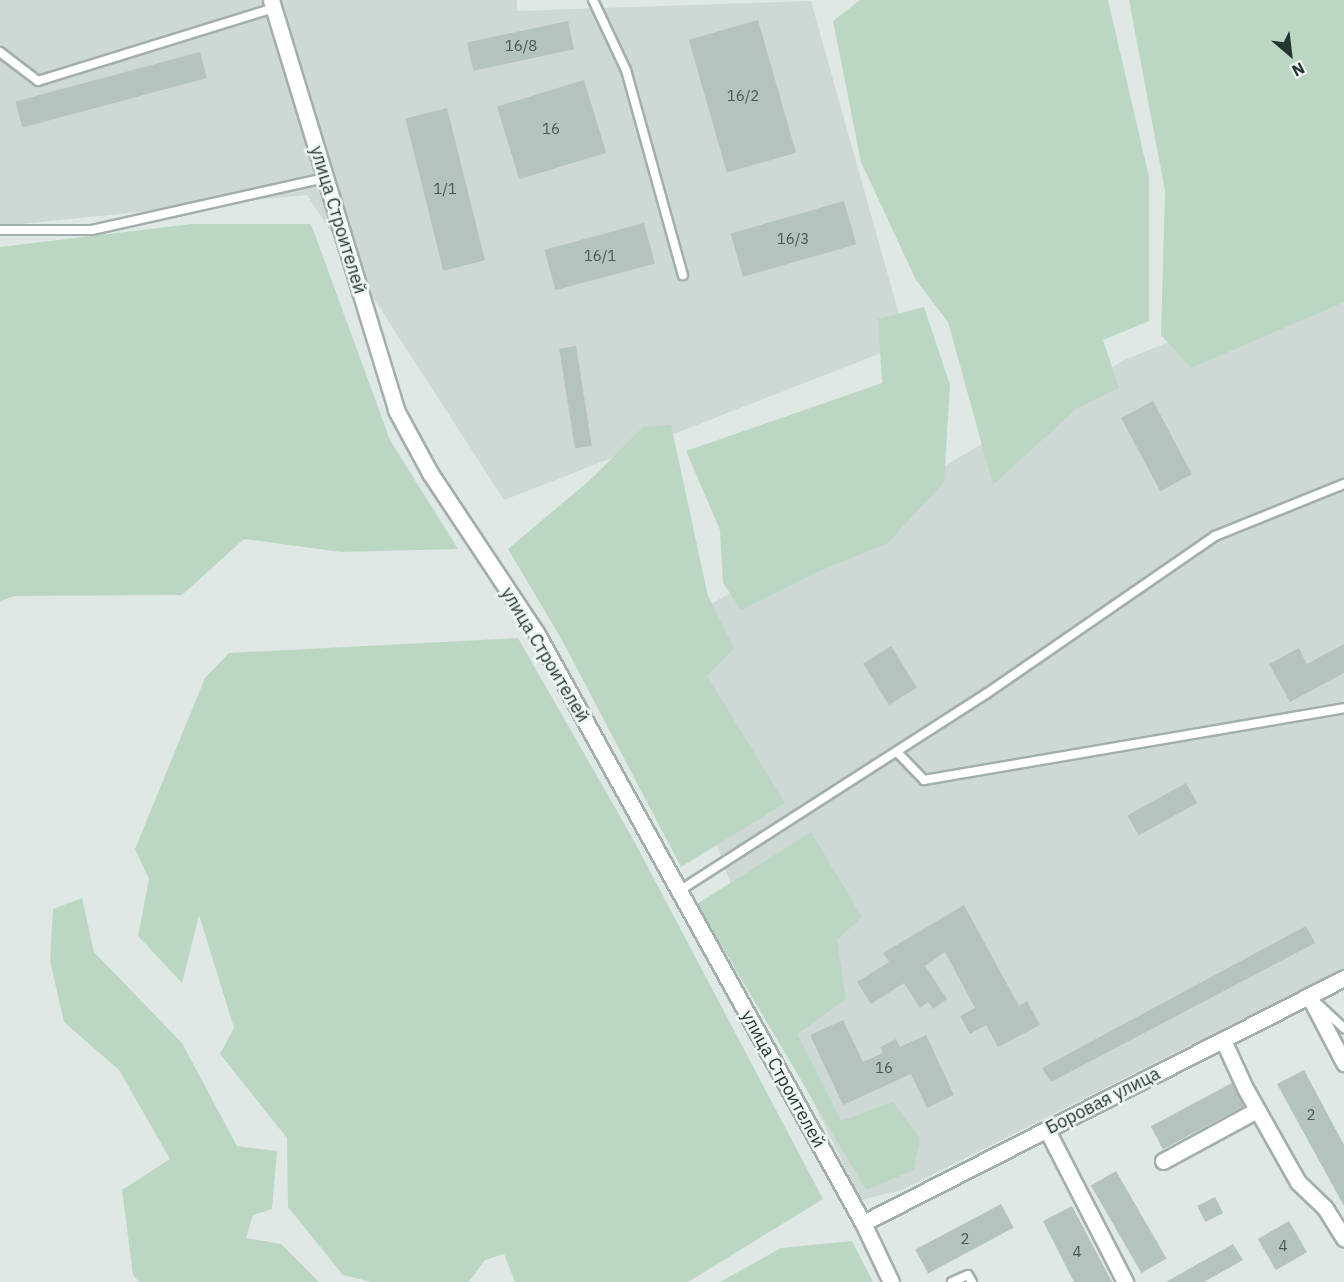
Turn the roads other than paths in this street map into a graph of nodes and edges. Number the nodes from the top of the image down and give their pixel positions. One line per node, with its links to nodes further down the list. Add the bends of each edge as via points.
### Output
1 (593, 0): 6 (lane, via 626,70)
2 (273, 4): 3 (lane, via 38,81); 4 (street, улица Строителей)
3 (0, 52)
4 (325, 178): 5 (lane, via 92,230); 10 (street, улица Строителей, via 396,410 430,473 537,634)
5 (0, 230)
6 (683, 275)
7 (1344, 483): 9 (lane, via 1215,536)
8 (1344, 708): 9 (lane, via 924,780)
9 (897, 752): 10 (lane)
10 (679, 891): 19 (street, улица Строителей)
11 (1344, 978): 12 (street, Боровая улица)
12 (1309, 996): 13 (lane); 14 (street, Боровая улица); 15 (street)
13 (1344, 1028)
14 (1223, 1040): 16 (street); 17 (street, Боровая улица)
15 (1344, 1063)
16 (1257, 1110): 18 (street); 20 (street, via 1299,1182 1325,1208)
17 (1047, 1130): 19 (street, Боровая улица); 24 (street)
18 (1163, 1161)
19 (863, 1223): 21 (street, улица Строителей)
20 (1344, 1238)
21 (891, 1282)
22 (952, 1282): 23 (lane, via 968,1275)
23 (972, 1282)
24 (1125, 1282)

